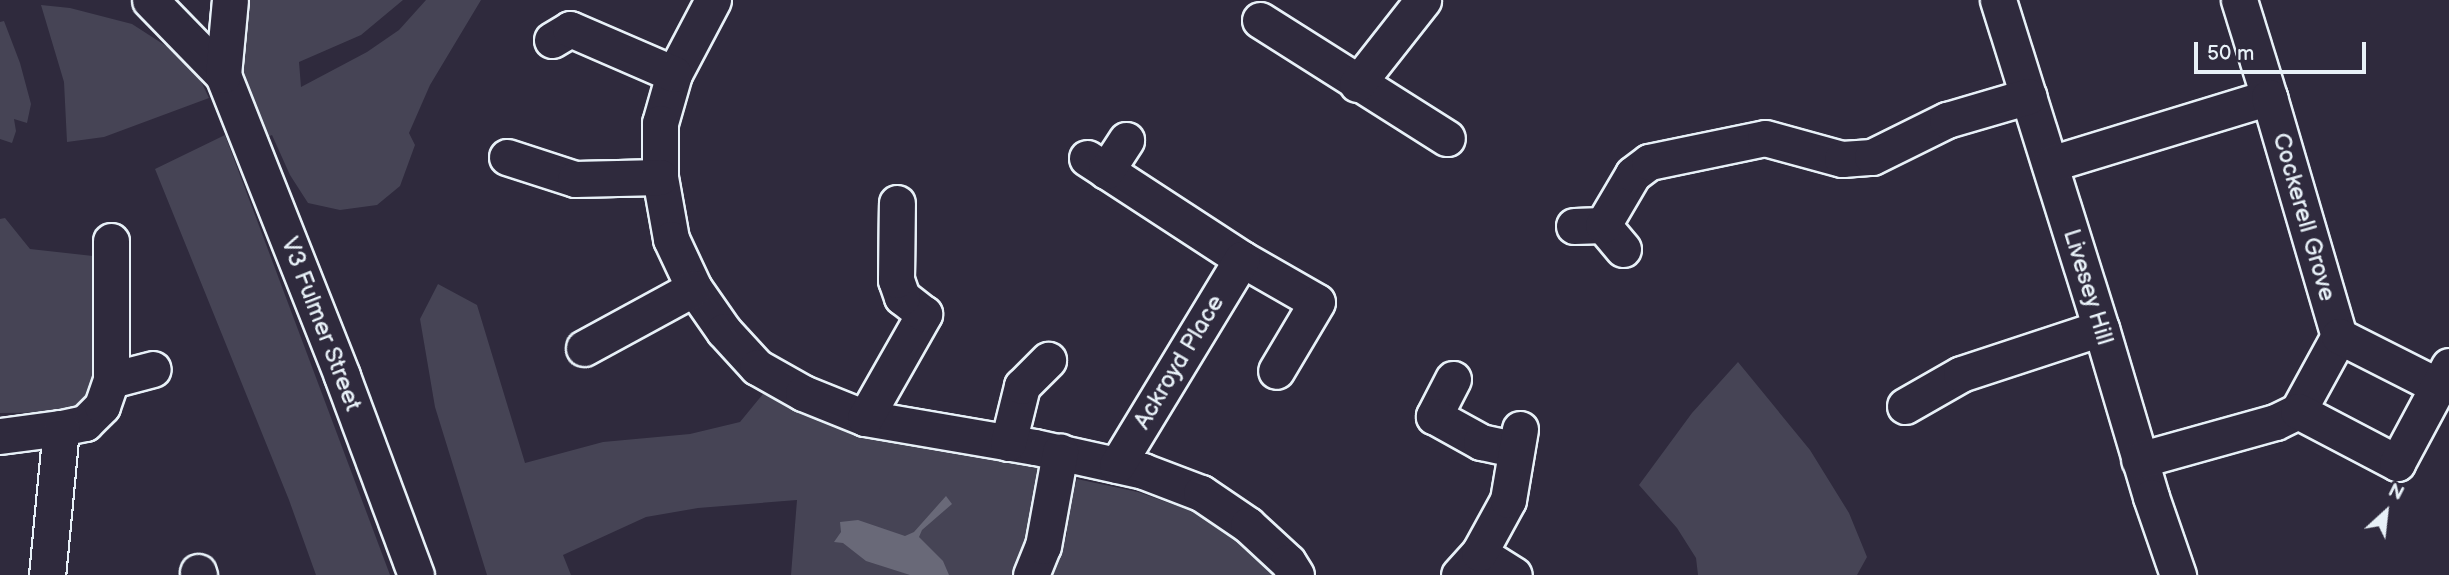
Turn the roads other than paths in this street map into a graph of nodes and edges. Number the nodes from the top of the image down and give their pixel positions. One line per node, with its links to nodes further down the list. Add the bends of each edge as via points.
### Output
1 (150, 0): 10 (street, V3 Fulmer Street)
2 (230, 0): 10 (street, V3 Fulmer Street)
3 (713, 0): 9 (street)
4 (1423, 0): 11 (street)
5 (1998, 0): 12 (street, Livesey Hill)
6 (2239, 0): 13 (street, Cockerell Grove)
7 (1260, 20): 11 (street)
8 (564, 25): 9 (street)
9 (674, 74): 18 (street, via 660,123)
10 (223, 75): 44 (street, V3 Fulmer Street)
11 (1357, 84): 14 (street)
12 (2029, 96): 17 (street, Livesey Hill); 20 (street, via 1947,120 1872,157 1842,159 1765,138 1649,162 1633,174)
13 (2269, 97): 17 (street); 26 (street, Cockerell Grove)
14 (1447, 138)
15 (1126, 140): 22 (street, via 1097,165)
16 (526, 155): 18 (street, via 575,179)
17 (2050, 164): 24 (street, Livesey Hill)
18 (660, 177): 23 (street, via 671,239)
19 (897, 203): 35 (street, via 896,280 902,297 935,320)
20 (1600, 233)
21 (111, 241): 32 (street)
22 (1242, 259): 29 (street, via 1317,302); 41 (street, Ackroyd Place)
23 (694, 288): 25 (street); 35 (street, via 757,367 803,393)
24 (2101, 328): 33 (street, via 1961,374); 40 (street, Livesey Hill)
25 (595, 334)
26 (2339, 336): 30 (street); 34 (street)
27 (1048, 360): 38 (street, via 1022,386)
28 (153, 369): 32 (street)
29 (1276, 371)
30 (2443, 376): 34 (street, via 2397,463)
31 (1453, 379): 42 (street, via 1428,427 1481,442 1518,439 1508,500)
32 (111, 380): 36 (street, via 102,406 85,423)
33 (1905, 406)
34 (2298, 411): 40 (street, via 2275,422)
35 (865, 418): 38 (street)
36 (61, 428): 37 (street); 43 (street)
37 (0, 436)
38 (1008, 443): 39 (street)
39 (1060, 452): 41 (street); 45 (street, via 1043,546)
40 (2139, 460): 48 (street, Livesey Hill)
41 (1117, 465): 46 (street, via 1200,493 1248,524)
42 (1469, 564): 47 (street)
43 (47, 575)
44 (416, 575)
45 (1031, 575)
46 (1296, 575)
47 (1514, 575)
48 (2178, 575)

